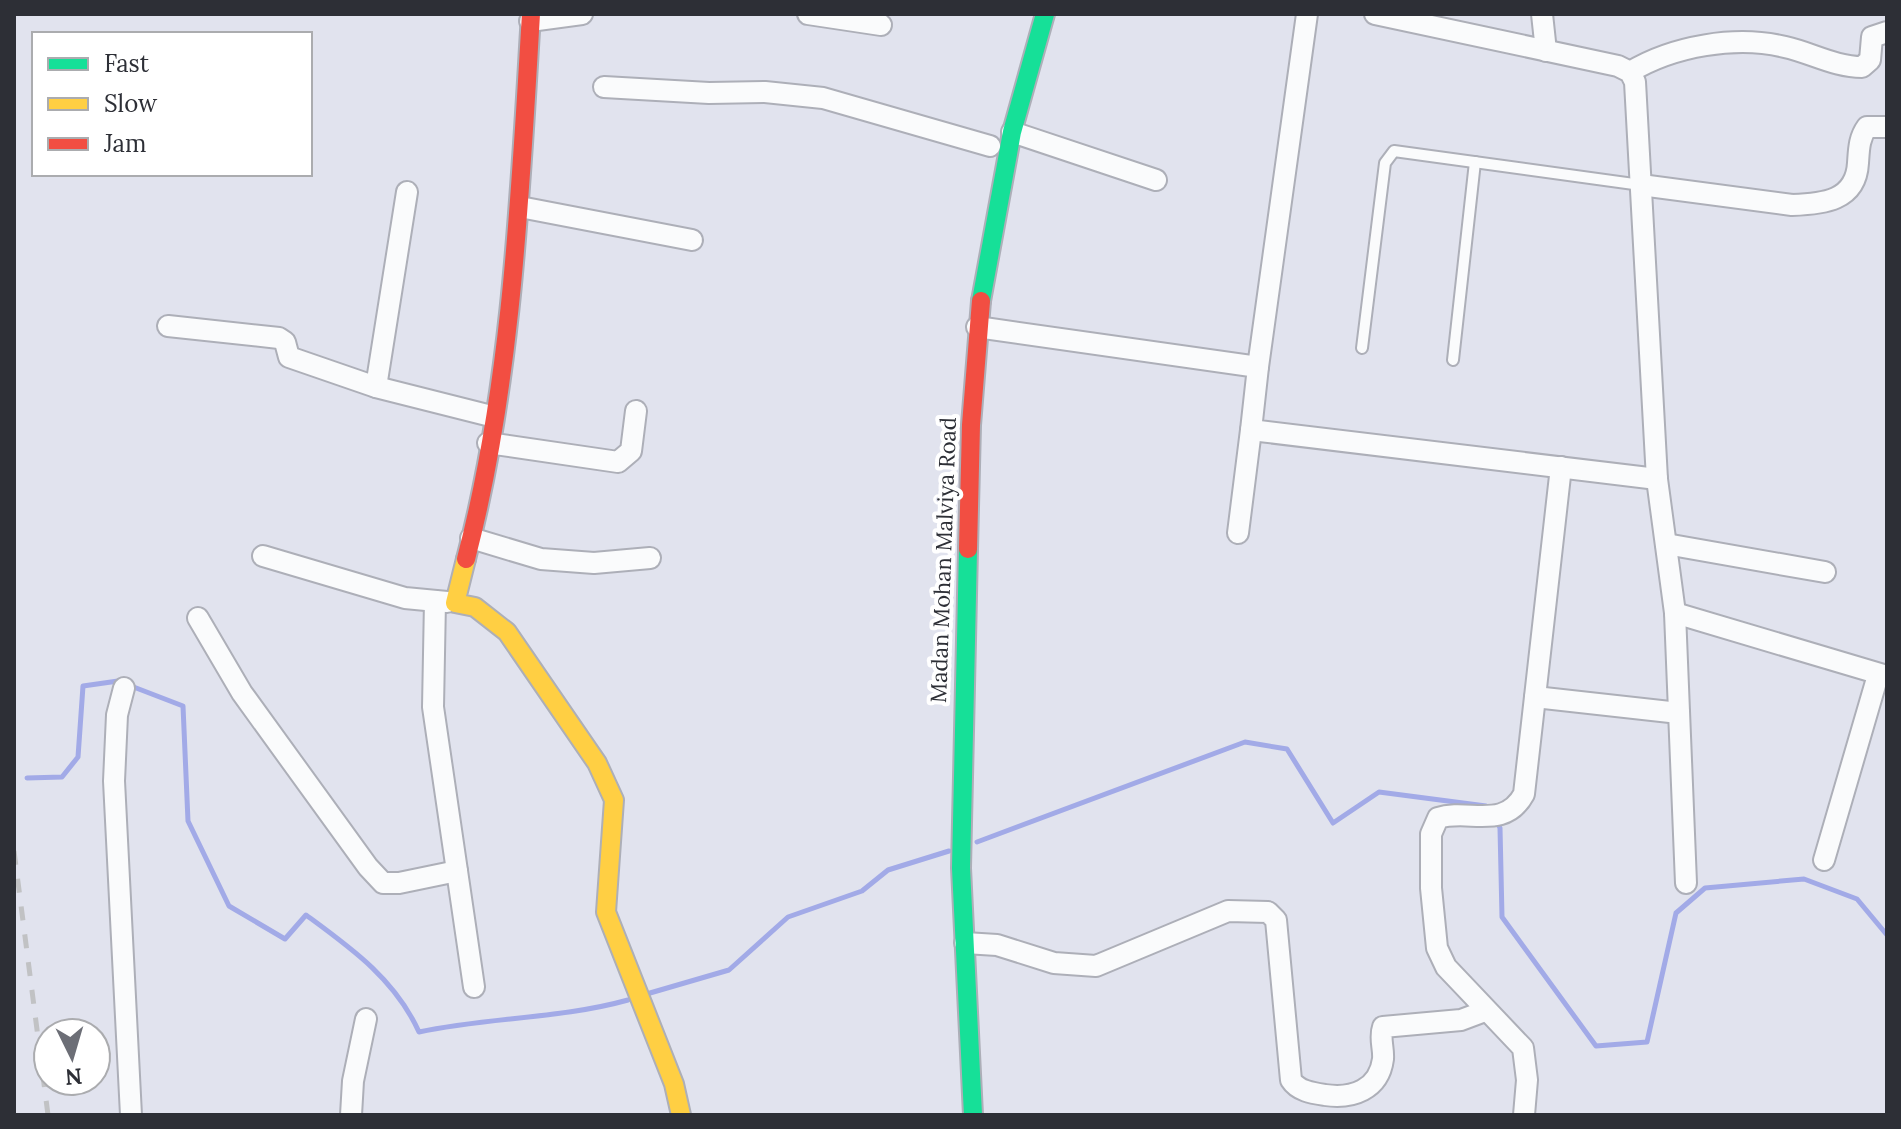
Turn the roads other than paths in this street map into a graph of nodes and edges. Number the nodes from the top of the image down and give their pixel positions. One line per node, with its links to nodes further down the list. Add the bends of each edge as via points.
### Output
1 (582, 14): 8 (street)
2 (808, 14): 9 (street)
3 (1027, 14): 16 (main road)
4 (1045, 14): 15 (main road, Madan Mohan Malviya Road)
5 (1307, 14): 27 (street)
6 (1375, 14): 11 (street)
7 (1542, 14): 11 (street)
8 (530, 18): 21 (main road)
9 (881, 25)
10 (1887, 32): 12 (street, via 1872,37 1870,60 1862,67 1846,67 1783,46 1748,43 1676,52)
11 (1546, 51): 12 (street)
12 (1630, 72): 19 (street, via 1635,82)
13 (604, 87): 16 (street, via 802,95)
14 (1887, 127): 19 (street, via 1867,127 1860,136 1852,186 1843,196 1816,204)
15 (1012, 132): 18 (street); 24 (main road, Madan Mohan Malviya Road)
16 (988, 153)
17 (1475, 162): 19 (lane); 25 (lane, via 1402,151 1389,155); 26 (lane)
18 (1156, 180)
19 (1641, 185): 34 (street)
20 (407, 192): 28 (street)
21 (520, 207): 22 (street); 30 (main road)
22 (692, 240)
23 (168, 326): 28 (street, via 279,338 289,357)
24 (968, 326): 27 (street); 49 (main road, Madan Mohan Malviya Road)
25 (1362, 348)
26 (1453, 360)
27 (1258, 367): 31 (street)
28 (376, 387): 30 (street)
29 (636, 411): 32 (street, via 631,451 618,462)
30 (491, 416): 32 (main road)
31 (1251, 430): 33 (street); 35 (street)
32 (488, 443): 36 (main road)
33 (1561, 467): 34 (street); 46 (street)
34 (1657, 479): 37 (street)
35 (1238, 533)
36 (471, 538): 39 (street, via 541,559 594,563); 41 (main road)
37 (1666, 544): 40 (street); 42 (street)
38 (263, 556): 41 (street, via 405,598)
39 (650, 558)
40 (1825, 572)
41 (445, 602): 50 (street, via 433,707); 58 (main road, via 475,607 507,632 603,775 614,800 606,912 674,1084)
42 (1675, 613): 44 (street); 47 (street)
43 (198, 618): 50 (street, via 242,693 383,883)
44 (1882, 675): 48 (street)
45 (124, 688): 56 (street, via 117,715 114,781)
46 (1535, 697): 47 (street); 54 (street, via 1524,794 1513,809 1495,816 1445,815 1433,824 1431,834 1437,948 1446,967)
47 (1679, 713): 51 (street)
48 (1824, 860)
49 (956, 869): 52 (main road, Madan Mohan Malviya Road); 59 (main road, Madan Mohan Malviya Road)
50 (457, 871): 53 (street)
51 (1686, 883)
52 (965, 943): 54 (street, via 997,945 1054,963 1096,966 1228,911 1268,912 1276,920 1291,1080 1305,1091 1328,1095 1362,1093 1370,1087 1383,1061 1383,1027 1461,1020); 60 (main road, Madan Mohan Malviya Road)
53 (474, 987)
54 (1485, 1011): 61 (street, via 1523,1048)
55 (366, 1019): 57 (street)
56 (131, 1115)
57 (351, 1115)
58 (681, 1115)
59 (958, 1115)
60 (973, 1115)
61 (1524, 1115)

